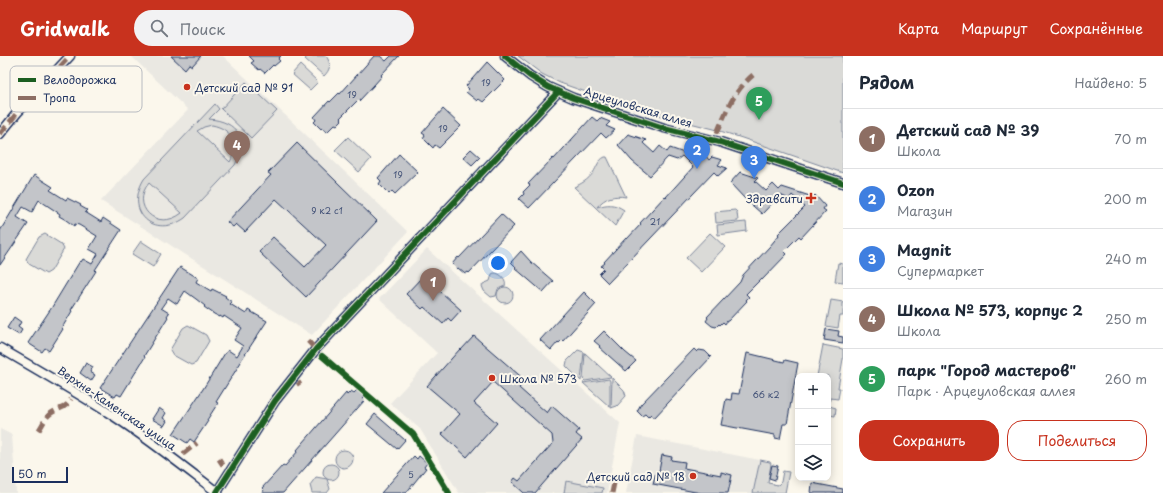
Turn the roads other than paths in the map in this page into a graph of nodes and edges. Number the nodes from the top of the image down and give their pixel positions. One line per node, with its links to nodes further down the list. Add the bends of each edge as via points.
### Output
1 (70, 56): 3 (street)
2 (505, 56): 4 (street, Арцеуловская аллея, via 530,76)
3 (61, 66)
4 (558, 92): 7 (street, Арцеуловская аллея, via 664,128 720,142); 9 (street, via 316,349 275,401)
5 (18, 112): 6 (street)
6 (0, 134)
7 (843, 183)
8 (0, 348): 9 (street, Верхне-Каменская улица, via 113,416)
9 (217, 493)

